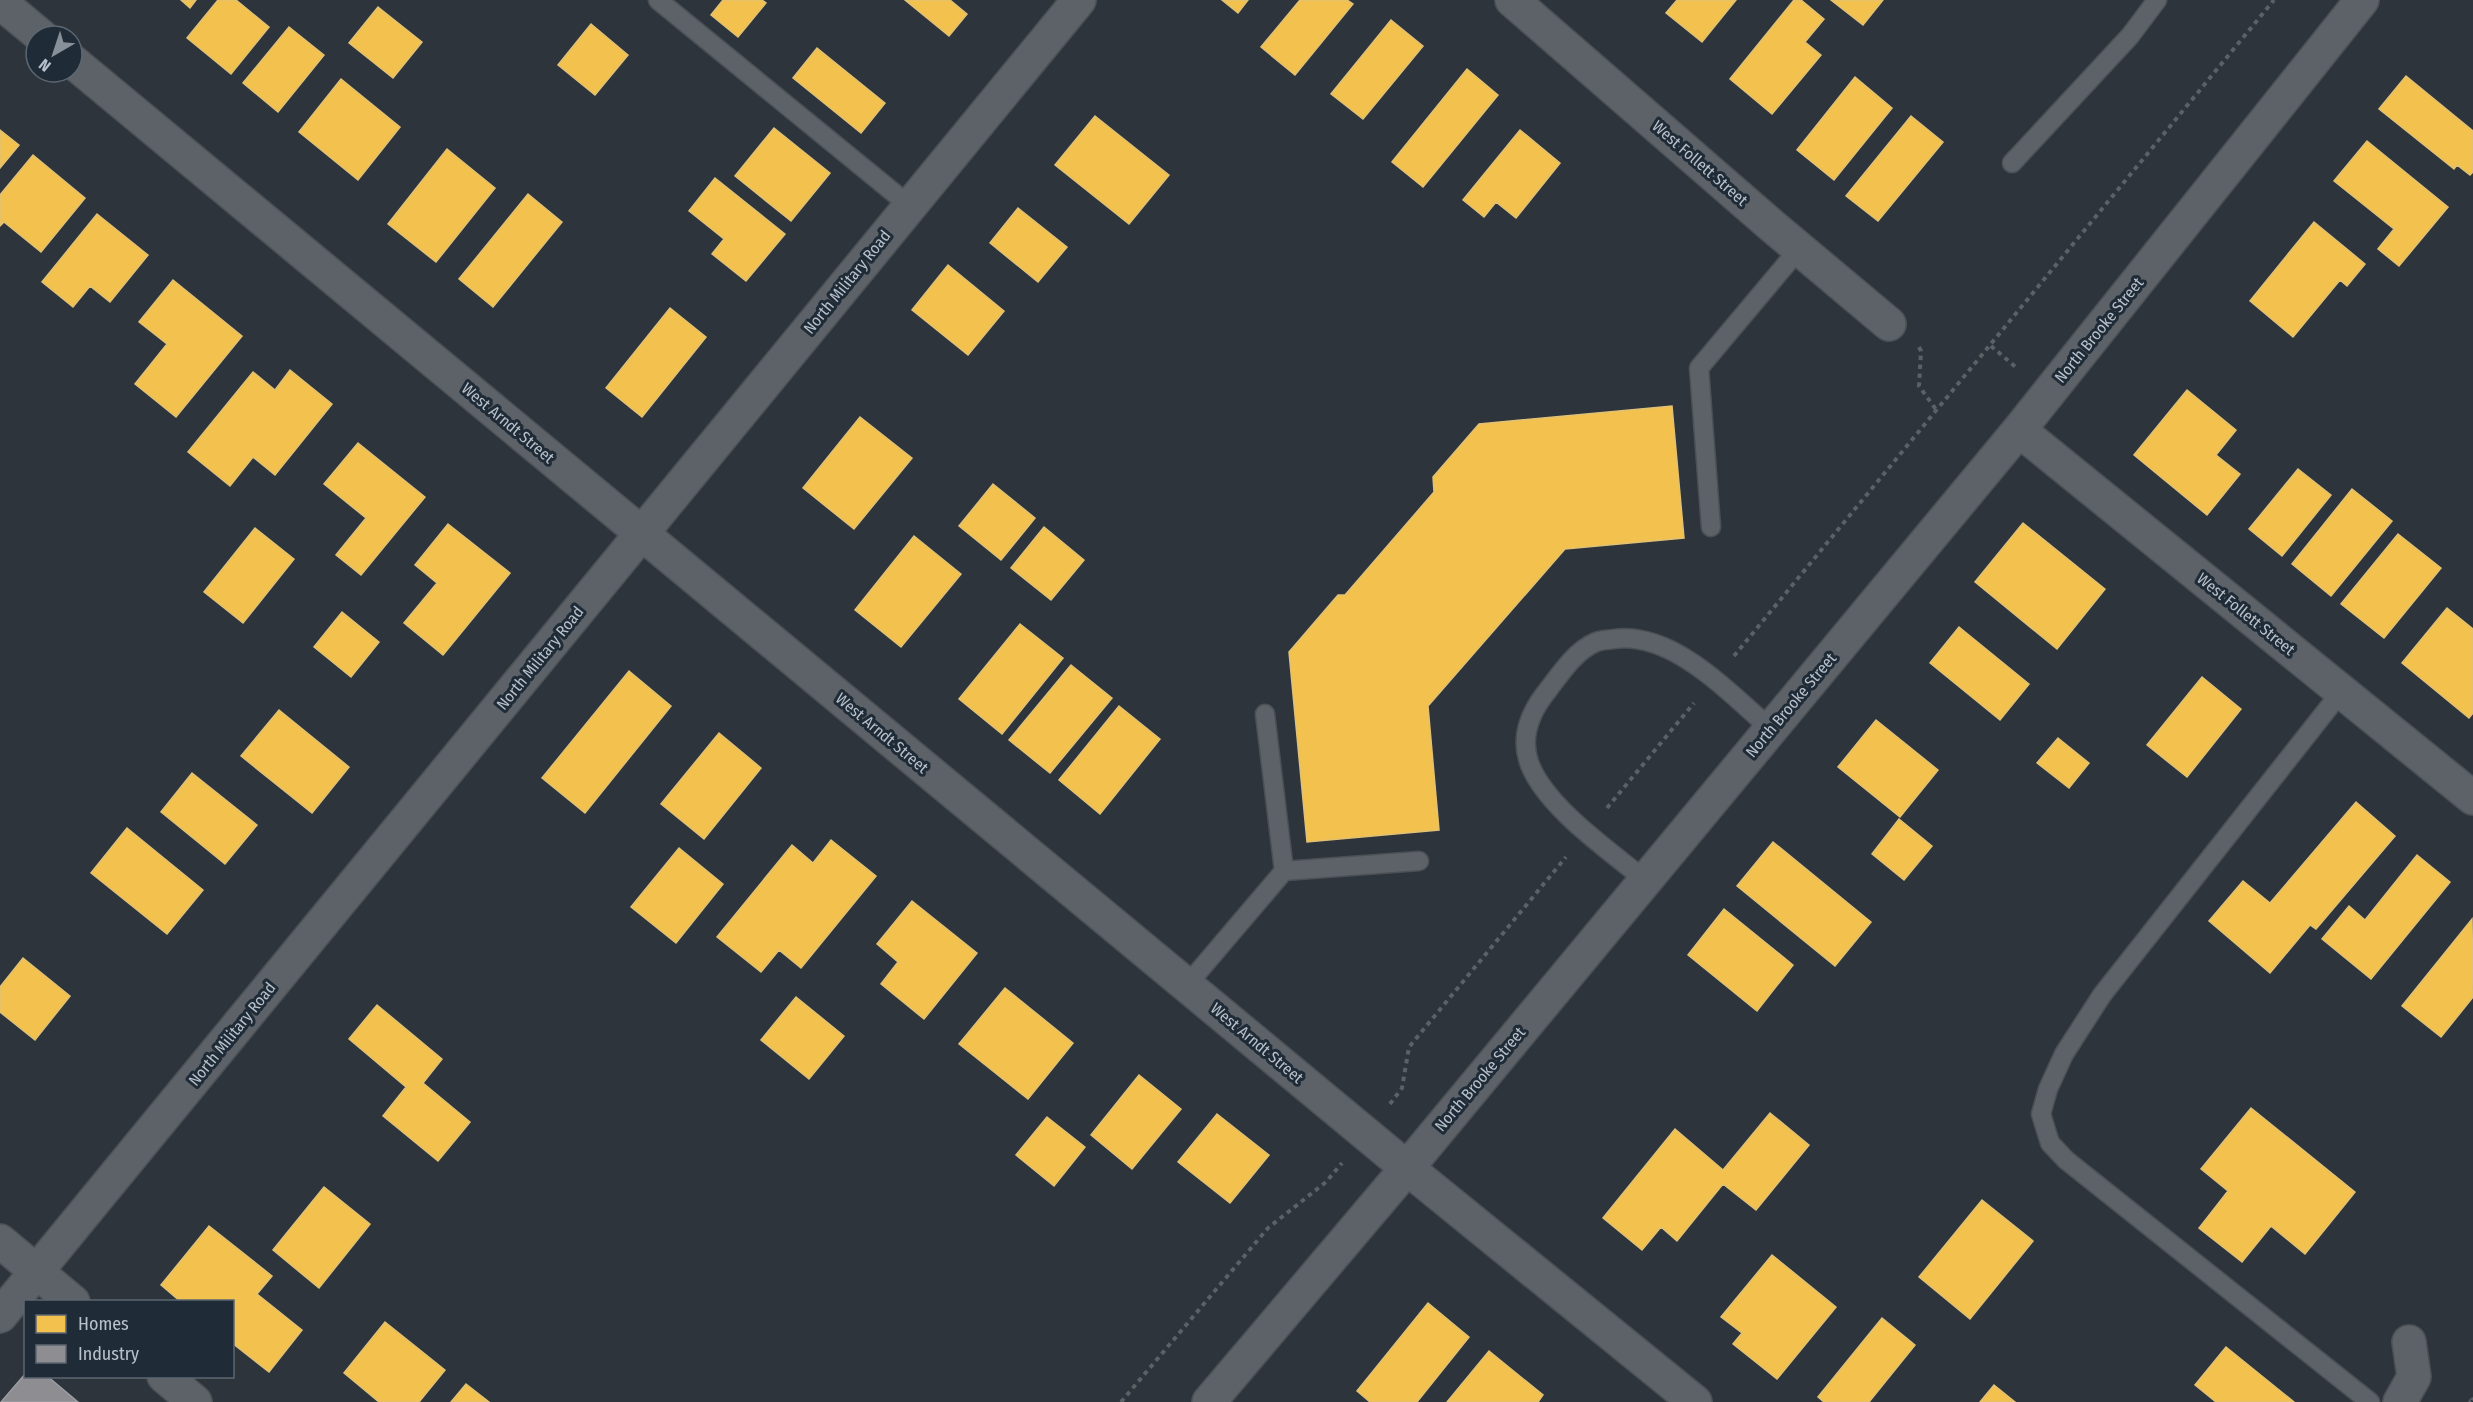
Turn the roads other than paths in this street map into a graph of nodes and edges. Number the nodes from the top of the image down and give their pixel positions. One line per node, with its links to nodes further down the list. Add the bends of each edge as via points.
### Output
1 (658, 0): 10 (lane)
2 (1079, 0): 10 (street, North Military Road)
3 (1512, 0): 11 (street, West Follett Street)
4 (2157, 0): 9 (lane, via 2130,36)
5 (2362, 0): 13 (street, North Brooke Street)
6 (0, 2): 7 (street)
7 (27, 24)
8 (84, 71): 15 (street, West Arndt Street)
9 (2012, 163)
10 (910, 206): 15 (street, North Military Road)
11 (1799, 249): 12 (street, West Follett Street); 14 (lane, via 1699,368)
12 (1889, 324)
13 (2019, 430): 16 (street, West Follett Street); 18 (street, North Brooke Street)
14 (1711, 527)
15 (641, 534): 23 (street, West Arndt Street); 26 (street, North Military Road)
16 (2341, 692): 19 (street, West Follett Street); 34 (lane, via 2102,994 2064,1054 2041,1114 2050,1143 2066,1160)
17 (1265, 714): 21 (lane)
18 (1771, 729): 22 (street, North Brooke Street); 22 (lane, via 1682,656 1652,641 1628,637 1596,642 1572,659 1535,706 1525,735 1530,764 1545,792)
19 (2473, 798)
20 (1419, 861): 21 (lane)
21 (1284, 871): 23 (lane)
22 (1646, 880): 24 (street, North Brooke Street)
23 (1187, 985): 24 (street, West Arndt Street)
24 (1407, 1168): 32 (street, North Brooke Street); 33 (street, West Arndt Street)
25 (0, 1241): 26 (street)
26 (37, 1272): 27 (street); 28 (street, North Military Road)
27 (71, 1300)
28 (0, 1316)
29 (2409, 1342): 35 (street, via 2414,1377)
30 (165, 1378): 31 (street)
31 (195, 1402)
32 (1209, 1402)
33 (1695, 1402)
34 (2370, 1402)
35 (2400, 1402)

